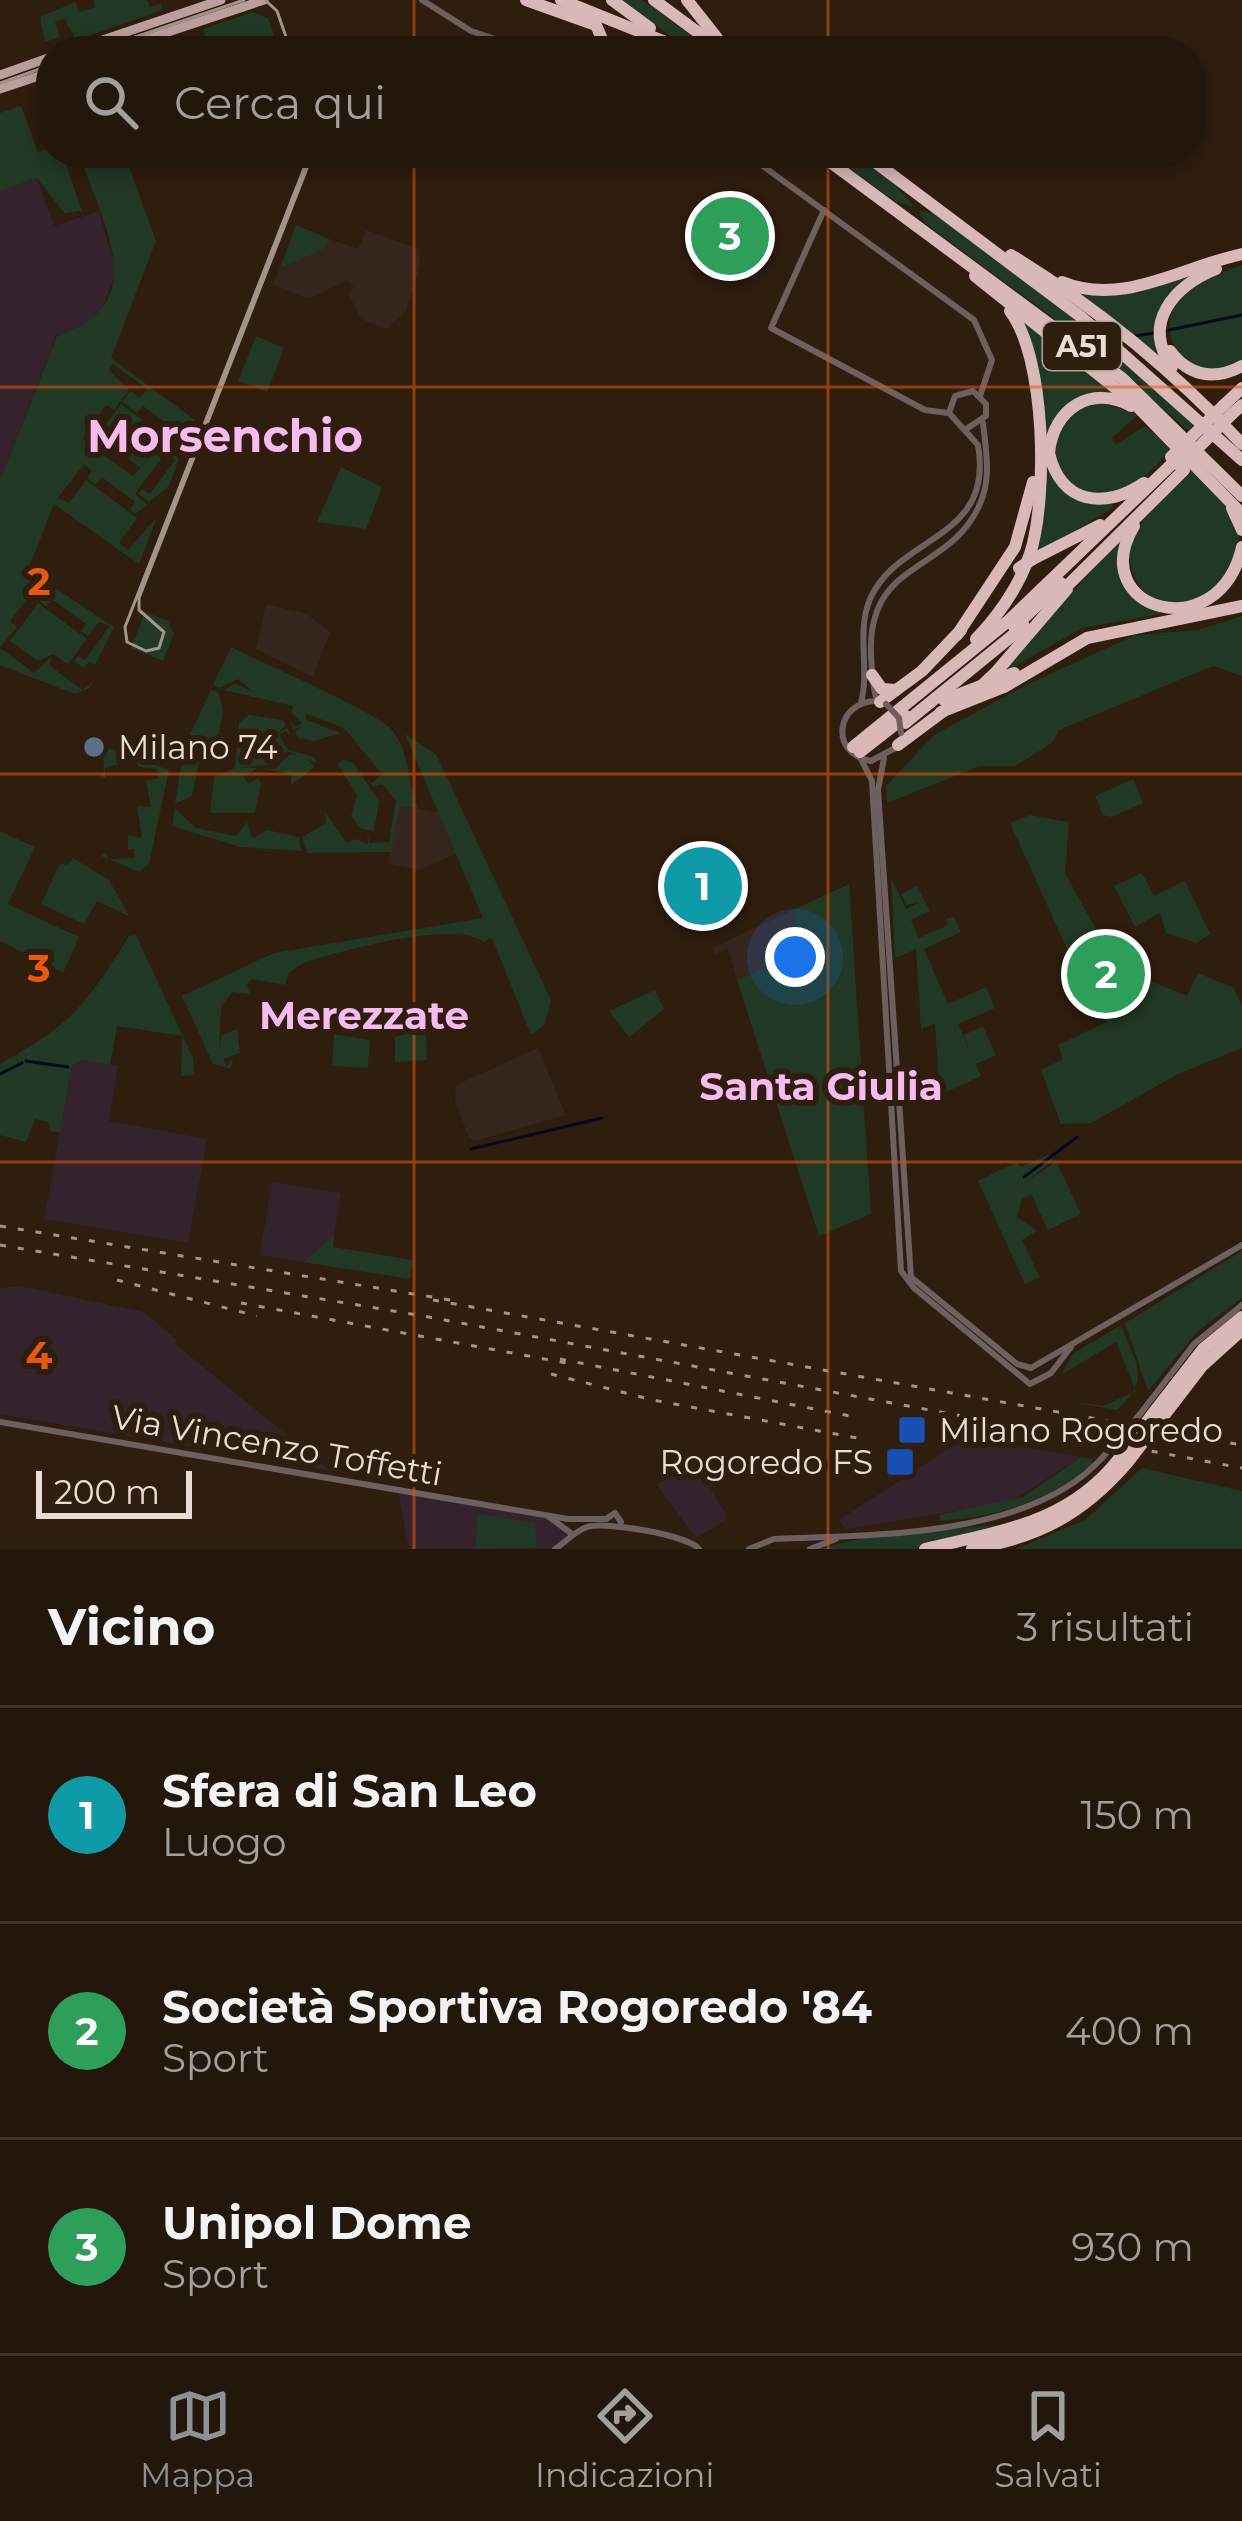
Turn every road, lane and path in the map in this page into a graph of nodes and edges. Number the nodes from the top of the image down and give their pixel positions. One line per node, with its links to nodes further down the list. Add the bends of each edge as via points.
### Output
1 (221, 0): 11 (main road)
2 (264, 0): 12 (main road)
3 (422, 0): 10 (street)
4 (433, 0): 10 (street)
5 (526, 0): 14 (highway, via 596,25)
6 (612, 0): 16 (highway)
7 (654, 0): 17 (highway)
8 (687, 0): 18 (highway)
9 (568, 1): 15 (highway)
10 (440, 11): 13 (street)
11 (114, 36)
12 (156, 36)
13 (486, 36)
14 (601, 36)
15 (648, 36)
16 (659, 36)
17 (706, 36)
18 (715, 36)
19 (36, 62): 20 (main road)
20 (0, 75)
21 (36, 77): 22 (main road)
22 (0, 89)
23 (766, 168): 26 (street)
24 (838, 168): 28 (highway, A51)
25 (884, 168): 27 (highway, A51)
26 (824, 210): 35 (street, via 974,320 992,360); 37 (street, via 771,328 925,410)
27 (974, 233): 30 (highway); 43 (highway, A51)
28 (939, 242): 31 (highway); 48 (highway, A51, via 1122,378)
29 (1242, 254): 30 (highway, via 1119,291 1083,290); 32 (highway, via 1191,279)
30 (1028, 266): 34 (highway)
31 (998, 296): 38 (highway); 41 (highway, via 1032,352)
32 (1162, 315): 33 (highway, via 1169,349 1185,367 1211,375); 34 (highway, via 1161,347)
33 (1242, 366)
34 (1187, 387): 42 (highway)
35 (980, 395): 37 (street, via 960,392); 39 (street)
36 (1236, 403): 44 (highway, bridge)
37 (949, 413): 40 (street)
38 (1151, 420): 45 (highway); 46 (highway, via 1126,403 1096,397 1067,410 1050,438 1053,470 1085,499 1114,500)
39 (983, 422): 40 (street); 58 (street, via 987,479 980,504 963,530 884,592)
40 (966, 429): 58 (street, via 980,468 966,512 886,575 866,610)
41 (1037, 439): 56 (highway, via 1026,519); 57 (highway, via 1039,507 1030,554 1005,604)
42 (1239, 439)
43 (1242, 460)
44 (1177, 464): 46 (highway); 47 (highway); 64 (highway, via 1025,617); 66 (highway)
45 (1210, 478): 49 (highway); 51 (highway)
46 (1145, 482): 50 (highway)
47 (1157, 496): 52 (highway, via 1123,555 1130,583 1151,604 1201,604 1232,572); 53 (highway)
48 (1242, 496)
49 (1242, 514)
50 (1101, 524): 56 (highway, bridge, via 1019,568); 57 (highway)
51 (1242, 530)
52 (1242, 547)
53 (1100, 553): 62 (highway, bridge, via 998,670); 63 (highway)
54 (1242, 606): 55 (highway)
55 (1194, 616): 62 (highway, via 1087,638 1004,687); 63 (highway, via 1080,634 1009,676)
56 (957, 635): 59 (highway)
57 (972, 644): 66 (highway, via 877,721)
58 (868, 677): 59 (highway); 60 (street); 61 (street)
59 (897, 690): 60 (highway)
60 (881, 702): 61 (street); 65 (street, bridge, via 897,715)
61 (861, 703): 66 (street, via 843,720)
62 (940, 712): 65 (highway)
63 (916, 715): 64 (highway)
64 (881, 736): 66 (highway)
65 (900, 739): 67 (street)
66 (856, 750): 67 (street); 68 (street, via 872,781)
67 (884, 758): 68 (street, via 878,776)
68 (900, 1208): 75 (street, via 911,1277); 77 (street, via 904,1276)
69 (1242, 1246): 73 (street)
70 (1242, 1305): 78 (street, via 1194,1344)
71 (1242, 1317): 78 (highway, via 1203,1349)
72 (1242, 1330): 78 (highway)
73 (1071, 1346): 74 (street); 76 (street)
74 (1053, 1356): 75 (street); 76 (street)
75 (1030, 1368): 77 (street); 77 (street, via 1039,1372)
76 (1051, 1373): 77 (street)
77 (1031, 1381)
78 (1151, 1416): 80 (highway, bridge); 83 (street, bridge, via 1060,1493 1006,1516)
79 (0, 1422): 81 (street, Via Vincenzo Toffetti)
80 (1123, 1462): 90 (highway, via 1049,1517); 91 (highway, via 1099,1495 1057,1525)
81 (566, 1522): 82 (street, Via Vincenzo Toffetti); 82 (street)
82 (577, 1528): 85 (street); 86 (street, Via Vincenzo Toffetti, via 612,1524 692,1540)
83 (844, 1536): 84 (street); 89 (street)
84 (762, 1541): 87 (street); 88 (street)
85 (555, 1549)
86 (699, 1549)
87 (749, 1549)
88 (776, 1549)
89 (810, 1549)
90 (925, 1549)
91 (972, 1549)

